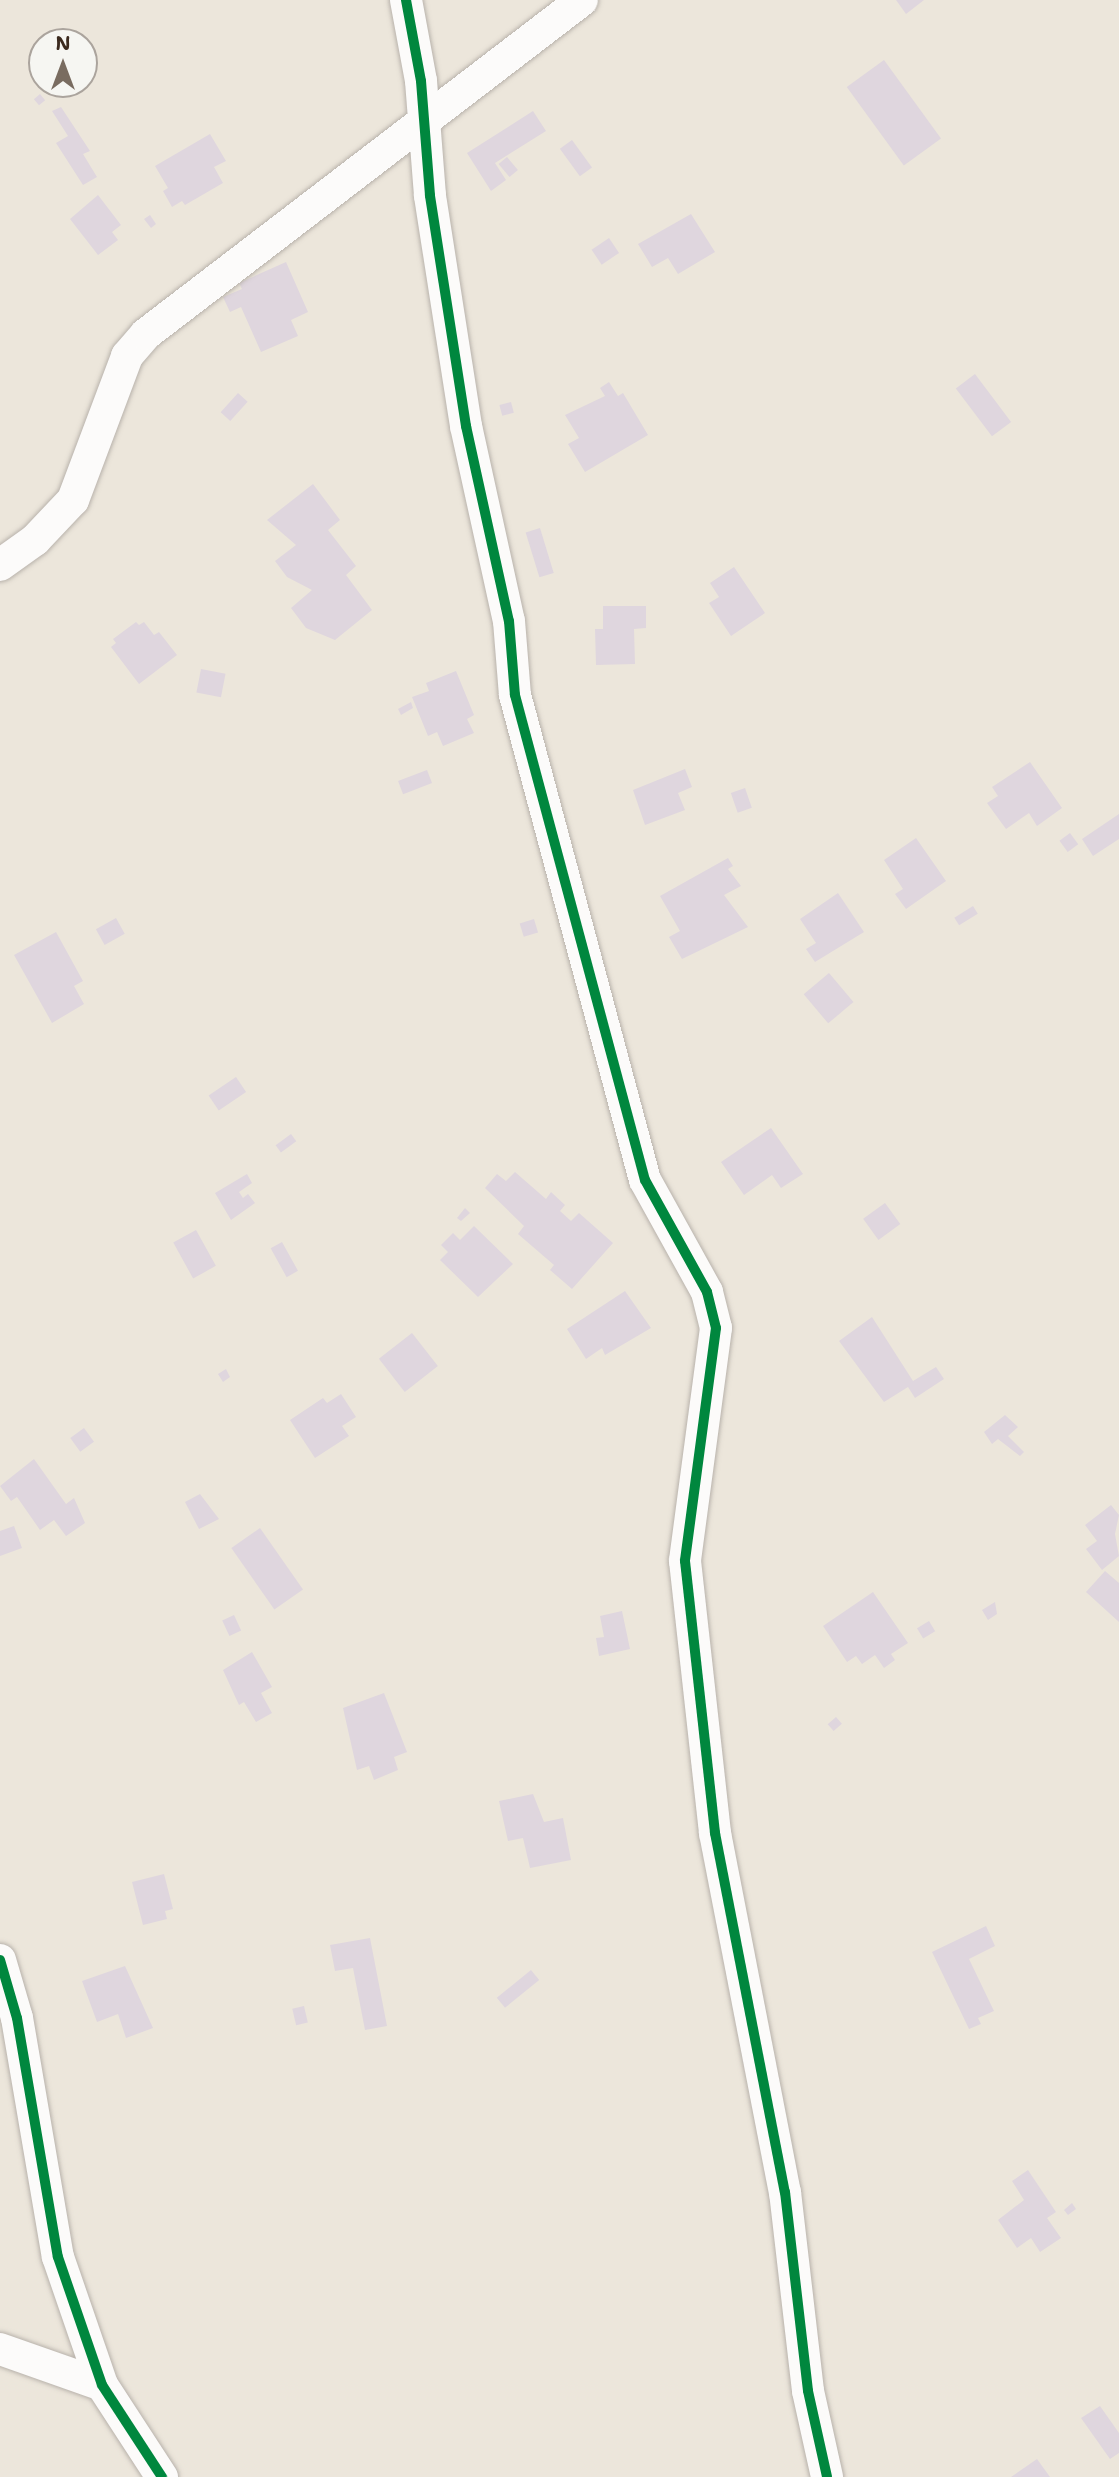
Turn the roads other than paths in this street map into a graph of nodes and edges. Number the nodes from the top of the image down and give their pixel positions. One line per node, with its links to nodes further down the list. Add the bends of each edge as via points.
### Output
1 (406, 0): 3 (street)
2 (582, 0): 3 (street)
3 (424, 122): 4 (street, via 146,334 127,356 73,500 35,540); 9 (street, via 430,196 466,426 509,621 514,695 645,1180 707,1292 716,1328 685,1561 696,1677 715,1833 785,2192 808,2391)
4 (0, 565)
5 (0, 1960): 7 (street, via 17,2018 58,2257)
6 (0, 2349): 7 (street)
7 (102, 2385): 8 (street)
8 (162, 2477)
9 (827, 2477)

